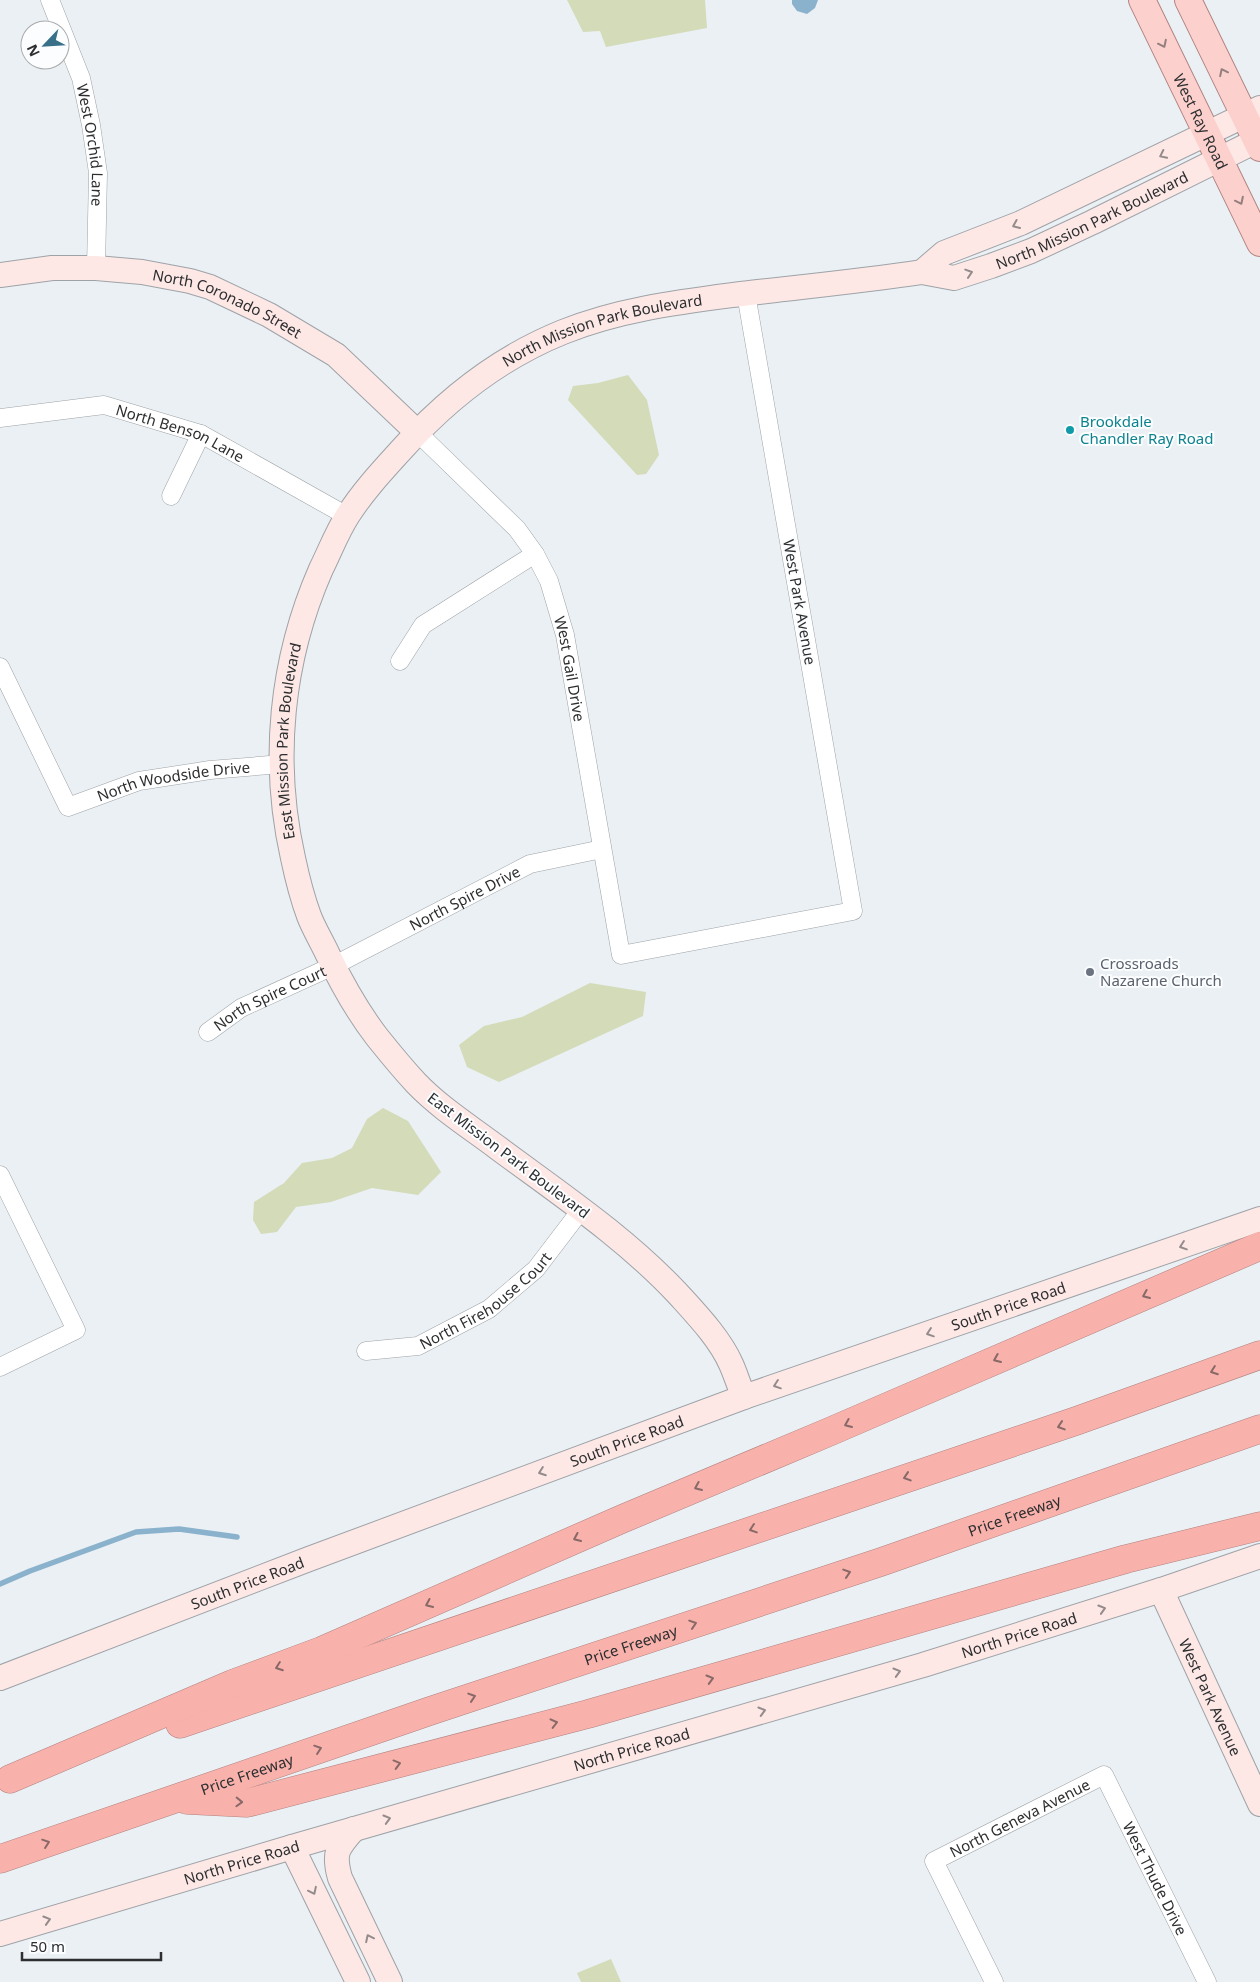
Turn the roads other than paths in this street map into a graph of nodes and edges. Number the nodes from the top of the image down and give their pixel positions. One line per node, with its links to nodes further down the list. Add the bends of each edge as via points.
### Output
1 (50, 0): 9 (street, West Orchid Lane, via 81,78 91,125 98,173)
2 (1142, 0): 5 (main road, West Ray Road, one-way to 5)
3 (1188, 0): 4 (main road, one-way to 3)
4 (1252, 112): 5 (street); 6 (main road)
5 (1207, 134): 7 (main road, West Ray Road); 10 (street, North Mission Park Boulevard, one-way to 10, via 1021,223 944,253)
6 (1259, 143): 7 (street, North Mission Park Boulevard)
7 (1219, 160): 8 (main road, West Ray Road, one-way to 8); 10 (street, North Mission Park Boulevard, one-way to 7, via 954,278 991,266 1093,222)
8 (1260, 243)
9 (96, 268): 11 (street, North Coronado Street, via 52,268); 14 (street, North Coronado Street, via 190,281 269,315 336,355)
10 (922, 272): 12 (street, North Mission Park Boulevard)
11 (0, 275)
12 (746, 294): 14 (street, North Mission Park Boulevard, via 617,314 563,332 506,360 456,396); 23 (street, West Park Avenue, via 853,911)
13 (0, 418): 15 (street, North Benson Lane, via 104,405)
14 (417, 432): 17 (street, North Mission Park Boulevard); 18 (street, West Gail Drive, via 517,529)
15 (201, 434): 16 (street); 17 (street, North Benson Lane)
16 (171, 496)
17 (347, 516): 21 (street, East Mission Park Boulevard, via 315,584 292,656 282,721)
18 (535, 554): 19 (street, via 423,625); 22 (street, West Gail Drive, via 549,581 565,635)
19 (400, 662)
20 (0, 666): 21 (street, North Woodside Drive, via 68,807 139,781 210,770)
21 (282, 764): 24 (street, East Mission Park Boulevard, via 285,807 298,881 309,916)
22 (602, 849): 23 (street, West Gail Drive); 24 (street, North Spire Drive, via 530,864)
23 (622, 955)
24 (333, 966): 25 (street, North Spire Court, via 241,1008); 27 (street, East Mission Park Boulevard, via 351,1001 417,1084 449,1112)
25 (208, 1032)
26 (0, 1175): 32 (street, via 76,1330)
27 (581, 1210): 30 (street, North Firehouse Court, via 536,1269 489,1309 418,1346); 33 (street, East Mission Park Boulevard, via 657,1272 691,1308 733,1366)
28 (1260, 1219): 33 (street, South Price Road, one-way to 33)
29 (1260, 1246): 40 (highway, one-way to 40, via 322,1651 232,1684)
30 (366, 1351)
31 (1260, 1355): 40 (highway, one-way to 40, via 1076,1421)
32 (0, 1367)
33 (744, 1397): 38 (street, South Price Road, one-way to 38, via 309,1558)
34 (1260, 1429): 41 (highway, Price Freeway, one-way to 34, via 881,1562)
35 (1260, 1526): 41 (highway, one-way to 35, via 247,1803 588,1714 1126,1559)
36 (1260, 1556): 37 (street, North Price Road)
37 (1161, 1590): 42 (street, West Park Avenue); 43 (street, North Price Road, one-way to 37, via 923,1665)
38 (0, 1678)
39 (1104, 1775): 49 (street, North Geneva Avenue, via 934,1861); 50 (street, West Thude Drive)
40 (5, 1781)
41 (173, 1800): 45 (highway, Price Freeway, one-way to 41)
42 (1260, 1804)
43 (354, 1829): 44 (street, North Price Road); 48 (street, one-way to 43, via 335,1862 338,1849)
44 (292, 1846): 46 (street, North Price Road, one-way to 44); 47 (street, one-way to 47)
45 (0, 1859)
46 (0, 1934)
47 (358, 1982)
48 (390, 1982)
49 (994, 1982)
50 (1207, 1982)

